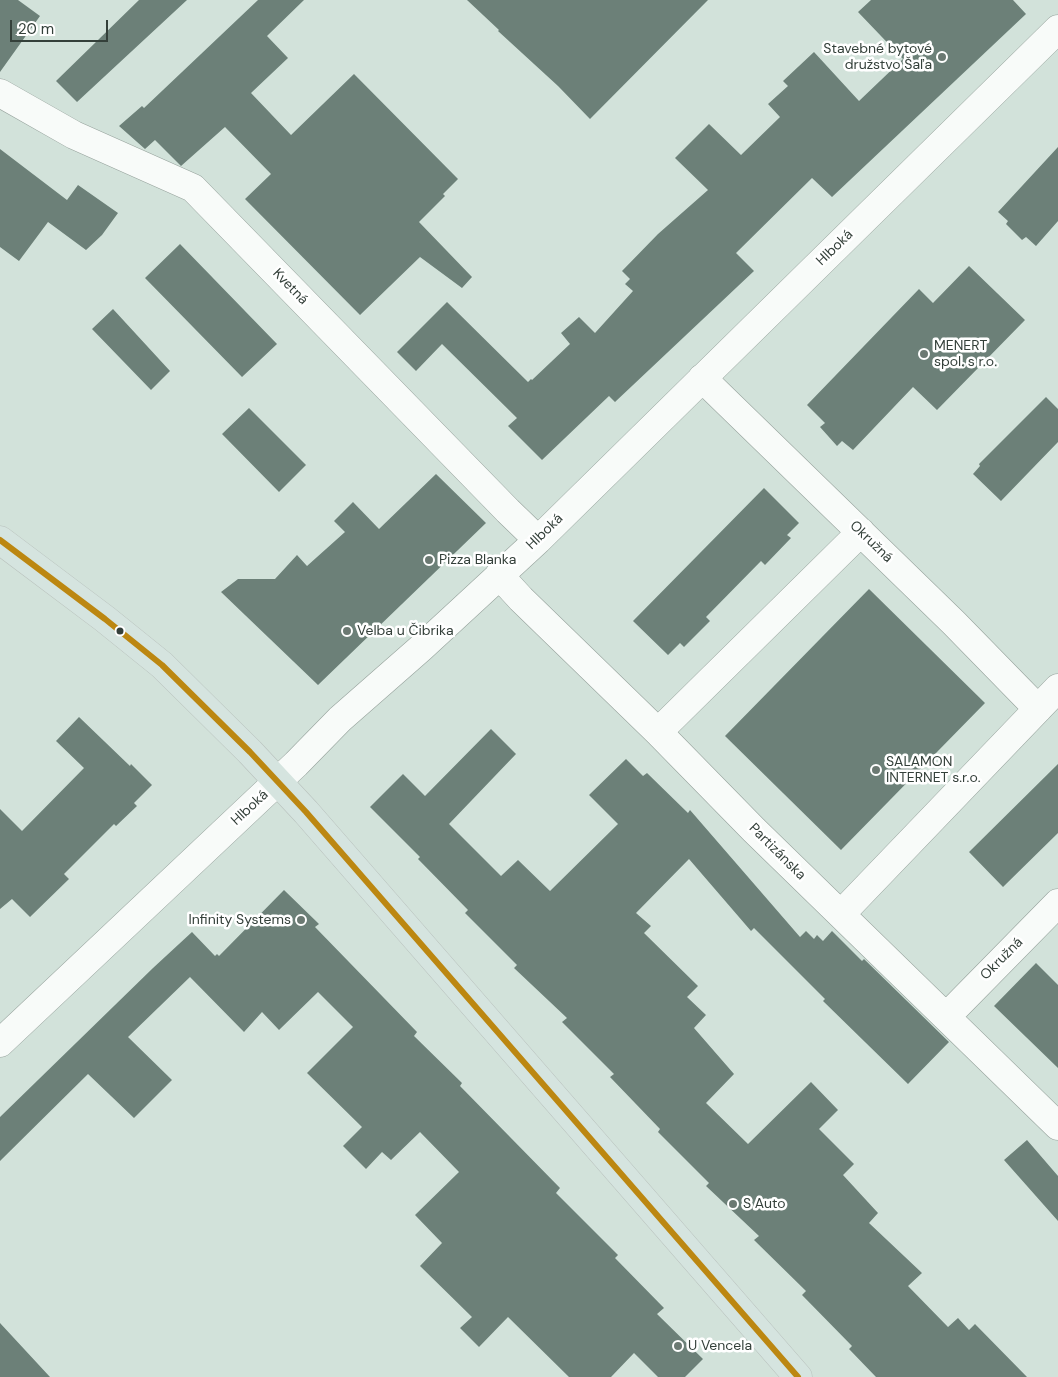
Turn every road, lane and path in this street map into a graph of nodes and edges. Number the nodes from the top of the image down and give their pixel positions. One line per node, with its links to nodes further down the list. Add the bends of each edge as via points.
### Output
1 (1058, 29): 3 (street, Hlboká)
2 (0, 93): 6 (street, Kvetná, via 74,135 193,188)
3 (702, 378): 4 (street, Okružná); 6 (street, Hlboká)
4 (861, 532): 9 (street, Okružná); 10 (street)
5 (0, 540): 11 (main road, via 162,665)
6 (538, 540): 7 (street, Hlboká)
7 (499, 575): 10 (street, Partizánska); 11 (street, Hlboká, via 340,719)
8 (1058, 688): 9 (street)
9 (1038, 709): 13 (street)
10 (658, 732): 13 (street, Partizánska)
11 (278, 782): 15 (street, Hlboká); 17 (main road)
12 (1058, 903): 14 (street, Okružná)
13 (841, 914): 14 (street, Partizánska)
14 (947, 1016): 16 (street, Partizánska)
15 (0, 1043)
16 (1058, 1126)
17 (798, 1377)

